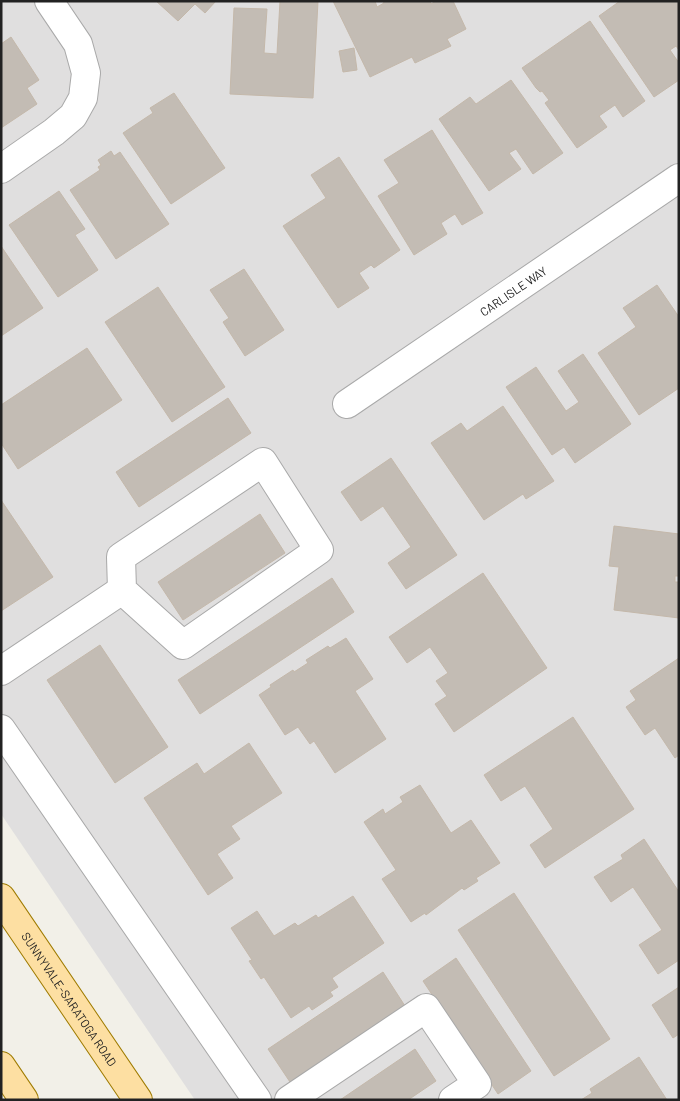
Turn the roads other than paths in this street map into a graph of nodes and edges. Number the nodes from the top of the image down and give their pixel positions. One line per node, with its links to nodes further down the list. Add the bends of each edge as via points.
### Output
1 (49, 1): 2 (street, via 78,44 86,73 84,98 73,116)
2 (1, 169)
3 (679, 178): 4 (street, CARLISLE WAY)
4 (346, 404)
5 (122, 590): 5 (street, via 183,644 319,550 263,462 121,557); 6 (street)
6 (1, 671)
7 (1, 729): 12 (street)
8 (1, 898): 11 (main road, SUNNYVALE-SARATOGA ROAD)
9 (1, 1066): 10 (main road)
10 (24, 1100)
11 (138, 1100)
12 (257, 1100)
13 (289, 1100): 14 (street, via 426,1008 477,1084)
14 (453, 1100)

